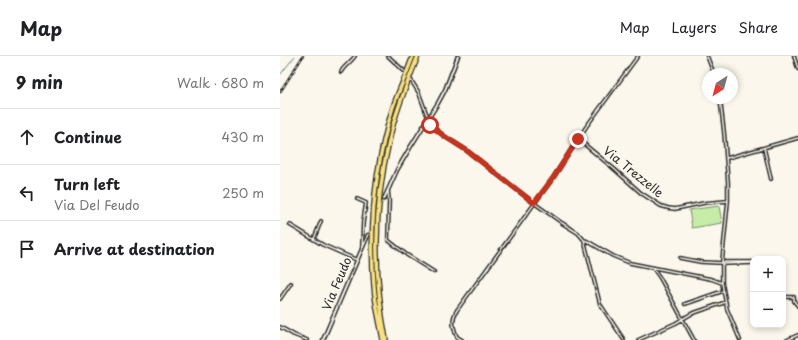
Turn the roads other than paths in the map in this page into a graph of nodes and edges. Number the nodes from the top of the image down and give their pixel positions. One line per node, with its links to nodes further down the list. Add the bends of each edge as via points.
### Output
1 (355, 56): 12 (street)
2 (388, 56): 11 (street)
3 (413, 56): 52 (highway, via 385,136 374,201 374,287)
4 (418, 56): 53 (highway, via 398,108 380,185 376,237)
5 (458, 56): 15 (street, via 445,90)
6 (638, 56): 18 (street)
7 (707, 56): 9 (street)
8 (794, 56): 10 (street)
9 (712, 68)
10 (798, 69)
11 (404, 71)
12 (341, 72)
13 (411, 80): 15 (street)
14 (721, 104): 20 (street)
15 (428, 118): 16 (street)
16 (426, 121): 22 (street); 26 (street)
17 (798, 138): 19 (street)
18 (578, 139): 25 (street, Via Trezzelle, via 641,193 661,206 675,209); 26 (street)
19 (764, 148): 20 (street); 21 (street)
20 (726, 158): 25 (street)
21 (771, 179)
22 (388, 189): 24 (street); 38 (street, via 388,240)
23 (357, 199): 32 (street, via 366,203)
24 (384, 199)
25 (728, 201): 35 (street)
26 (534, 203): 31 (street, via 578,233); 54 (street, via 455,313 452,322 457,337)
27 (321, 221): 30 (street)
28 (290, 225): 30 (street)
29 (368, 235): 32 (street, Via Feudo)
30 (314, 239): 34 (street)
31 (584, 240): 37 (street, via 620,260); 55 (street, via 600,304)
32 (362, 248): 34 (street, Via Feudo)
33 (680, 258): 35 (street)
34 (357, 260): 51 (street, Via Feudo)
35 (722, 263): 36 (street); 40 (street)
36 (750, 263)
37 (653, 268): 40 (street); 47 (street)
38 (434, 272)
39 (290, 283): 43 (street)
40 (722, 283): 41 (street)
41 (723, 291): 44 (street); 45 (street)
42 (786, 297): 46 (street, via 794,298)
43 (280, 300)
44 (726, 302): 47 (street); 58 (street)
45 (685, 304)
46 (798, 306)
47 (682, 319): 56 (street); 57 (street)
48 (280, 327): 50 (street)
49 (798, 335): 59 (street)
50 (307, 340)
51 (323, 340)
52 (383, 340)
53 (386, 340)
54 (462, 340)
55 (624, 340)
56 (638, 340)
57 (694, 340)
58 (740, 340)
59 (787, 340)

